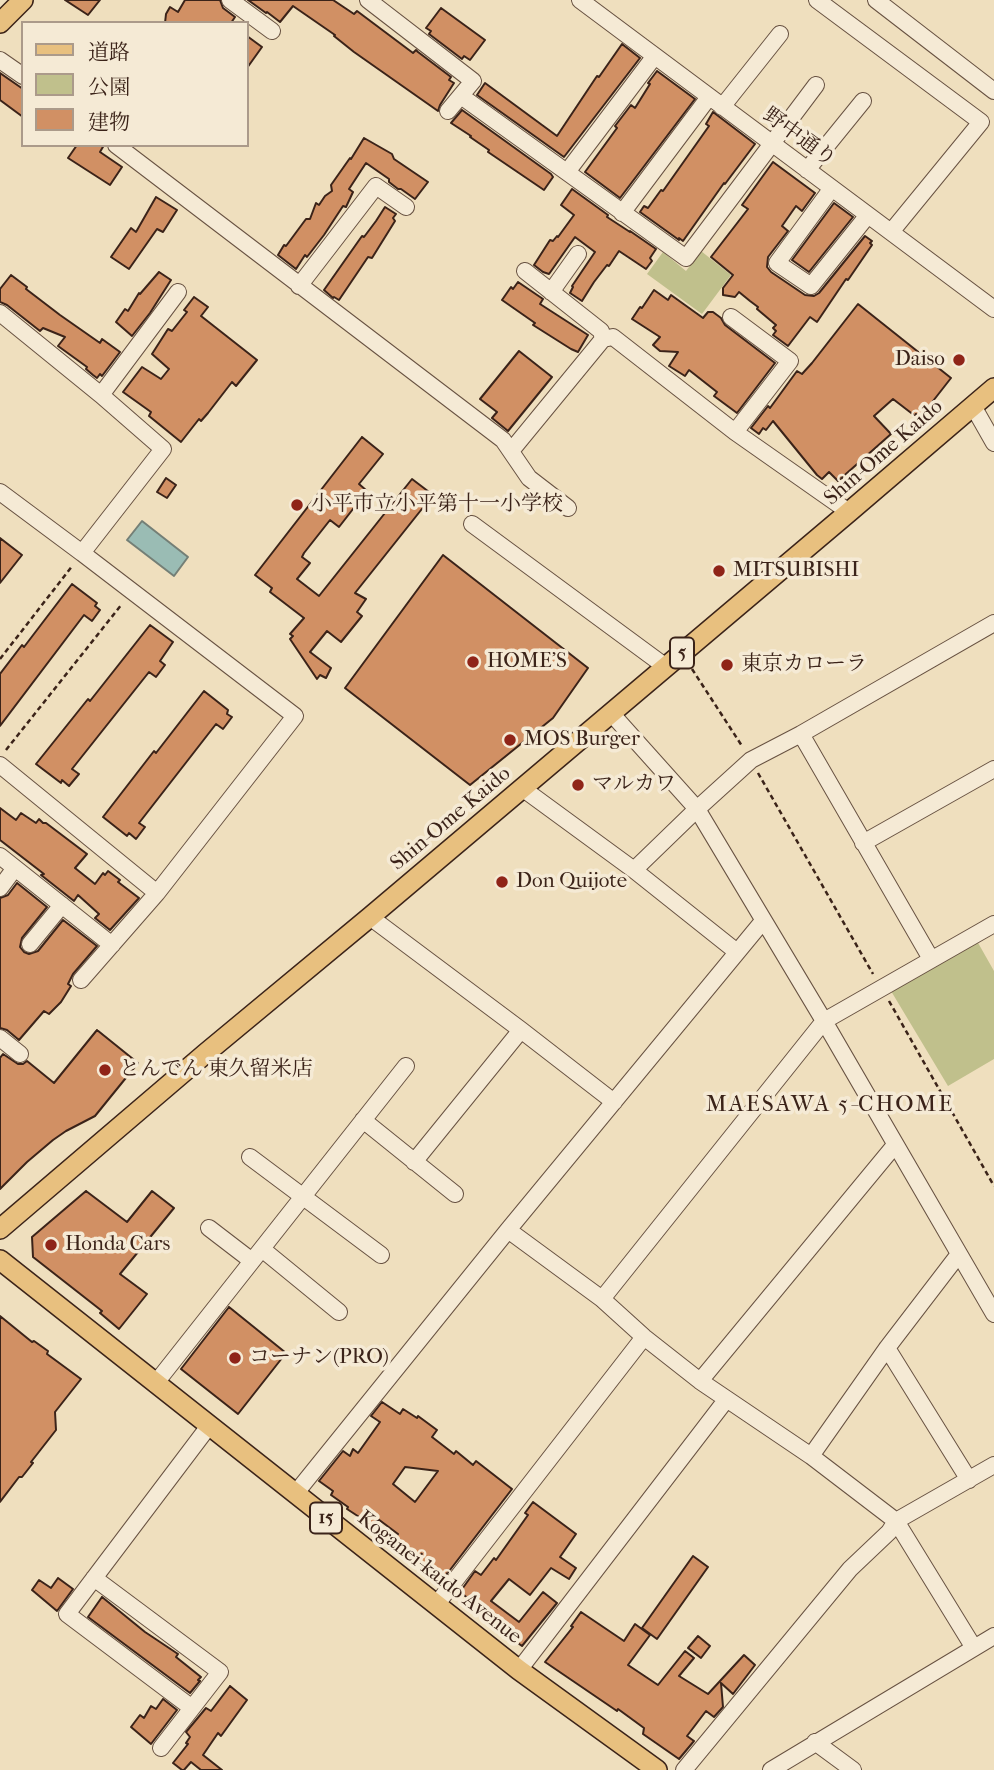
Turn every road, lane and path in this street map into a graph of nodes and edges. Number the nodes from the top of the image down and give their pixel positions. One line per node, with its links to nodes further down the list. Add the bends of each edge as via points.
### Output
1 (23, 0): 7 (main road)
2 (230, 0): 8 (street)
3 (368, 0): 15 (street, via 473,81)
4 (580, 0): 10 (street, 野中通り)
5 (817, 0): 27 (street, via 981,122)
6 (876, 0): 14 (street)
7 (0, 23)
8 (272, 31)
9 (780, 34): 17 (street)
10 (654, 57): 17 (street, 野中通り); 22 (street)
11 (0, 60): 12 (street)
12 (21, 75)
13 (816, 85): 19 (street)
14 (994, 91)
15 (461, 96): 18 (street); 22 (street)
16 (863, 101): 21 (street)
17 (715, 102): 19 (street, 野中通り); 25 (street)
18 (448, 111)
19 (770, 144): 21 (street, 野中通り); 25 (street, via 685,258)
20 (119, 147): 30 (street)
21 (807, 170): 23 (street, 野中通り)
22 (567, 172): 25 (street)
23 (832, 188): 26 (street, 野中通り); 26 (street, via 778,263 811,286)
24 (406, 206): 30 (street, via 376,186)
25 (622, 212)
26 (868, 215): 27 (street, 野中通り)
27 (891, 232): 33 (street, 野中通り)
28 (578, 254): 32 (street)
29 (526, 271): 32 (street)
30 (299, 286): 42 (street, via 503,440)
31 (178, 292): 38 (street)
32 (551, 292): 36 (street, via 601,331)
33 (994, 309)
34 (0, 313): 38 (street)
35 (731, 317): 40 (street, via 790,361)
36 (603, 339): 40 (street, via 613,337); 42 (street)
37 (994, 387): 39 (main road, Shin-Ome Kaido / 5)
38 (101, 395): 47 (street, via 163,449)
39 (972, 406): 41 (street); 45 (main road, Shin-Ome Kaido / 5)
40 (735, 432): 45 (street)
41 (994, 443)
42 (511, 451): 44 (street, via 529,478)
43 (0, 492): 47 (street)
44 (568, 508)
45 (849, 512): 51 (main road, Shin-Ome Kaido / 5)
46 (472, 524): 51 (street)
47 (82, 553): 48 (street); 50 (path)
48 (132, 591): 55 (path); 66 (street, via 295,716)
49 (994, 624): 54 (street)
50 (0, 659)
51 (666, 667): 53 (main road, Shin-Ome Kaido / 5)
52 (692, 669): 56 (path)
53 (611, 713): 59 (main road, Shin-Ome Kaido / 5); 60 (street)
54 (801, 734): 56 (street); 61 (street)
55 (0, 758)
56 (751, 760): 60 (street); 76 (path)
57 (0, 765): 66 (street)
58 (994, 769): 61 (street)
59 (522, 788): 64 (street); 68 (main road, Shin-Ome Kaido / 5)
60 (698, 808): 64 (street); 69 (street)
61 (863, 844): 74 (street)
62 (0, 856): 63 (street)
63 (15, 868): 65 (street); 67 (street)
64 (634, 870): 73 (street)
65 (0, 888)
66 (157, 892): 72 (street)
67 (62, 905): 71 (street); 72 (street)
68 (370, 917): 78 (street); 91 (main road, Shin-Ome Kaido / 5)
69 (763, 921): 73 (street); 77 (street)
70 (994, 924): 74 (street)
71 (30, 944)
72 (113, 945): 75 (street)
73 (737, 952): 82 (street)
74 (931, 959): 76 (street)
75 (81, 979)
76 (881, 988): 77 (street); 87 (path)
77 (824, 1021): 84 (street); 97 (street)
78 (521, 1030): 82 (street); 86 (street)
79 (0, 1038): 80 (street)
80 (20, 1054)
81 (406, 1066): 83 (street)
82 (614, 1102): 92 (street)
83 (363, 1120): 86 (street); 89 (street)
84 (895, 1145): 93 (street); 102 (street)
85 (250, 1157): 89 (street)
86 (414, 1162): 88 (street)
87 (994, 1186)
88 (455, 1194)
89 (303, 1196): 94 (street); 95 (street)
90 (209, 1228): 94 (street)
91 (0, 1229)
92 (508, 1230): 97 (street); 109 (street)
93 (959, 1254): 99 (street); 101 (street)
94 (257, 1255): 98 (street); 103 (street)
95 (382, 1255)
96 (0, 1260): 103 (main road, Koganei-kaido Avenue / 15)
97 (602, 1299): 100 (street)
98 (339, 1312)
99 (994, 1314)
100 (644, 1337): 102 (street); 112 (street)
101 (887, 1348): 106 (street); 108 (street)
102 (700, 1381): 104 (street)
103 (155, 1384): 105 (main road, Koganei-kaido Avenue / 15)
104 (726, 1400): 106 (street); 115 (street)
105 (209, 1426): 109 (main road, Koganei-kaido Avenue / 15); 111 (street)
106 (811, 1456): 110 (street)
107 (994, 1465): 108 (street)
108 (969, 1480): 110 (street)
109 (295, 1494): 112 (main road, Koganei-kaido Avenue / 15)
110 (896, 1521): 114 (street); 120 (street, via 849,1569)
111 (94, 1578): 116 (street, via 67,1614); 116 (street, via 220,1672)
112 (436, 1605): 115 (main road, Koganei-kaido Avenue / 15)
113 (994, 1636): 114 (street)
114 (974, 1648): 117 (street)
115 (519, 1670): 119 (main road, Koganei-kaido Avenue / 15)
116 (192, 1708): 118 (street)
117 (815, 1742): 121 (street); 122 (street)
118 (161, 1748)
119 (657, 1770)
120 (684, 1770)
121 (771, 1770)
122 (853, 1770)

